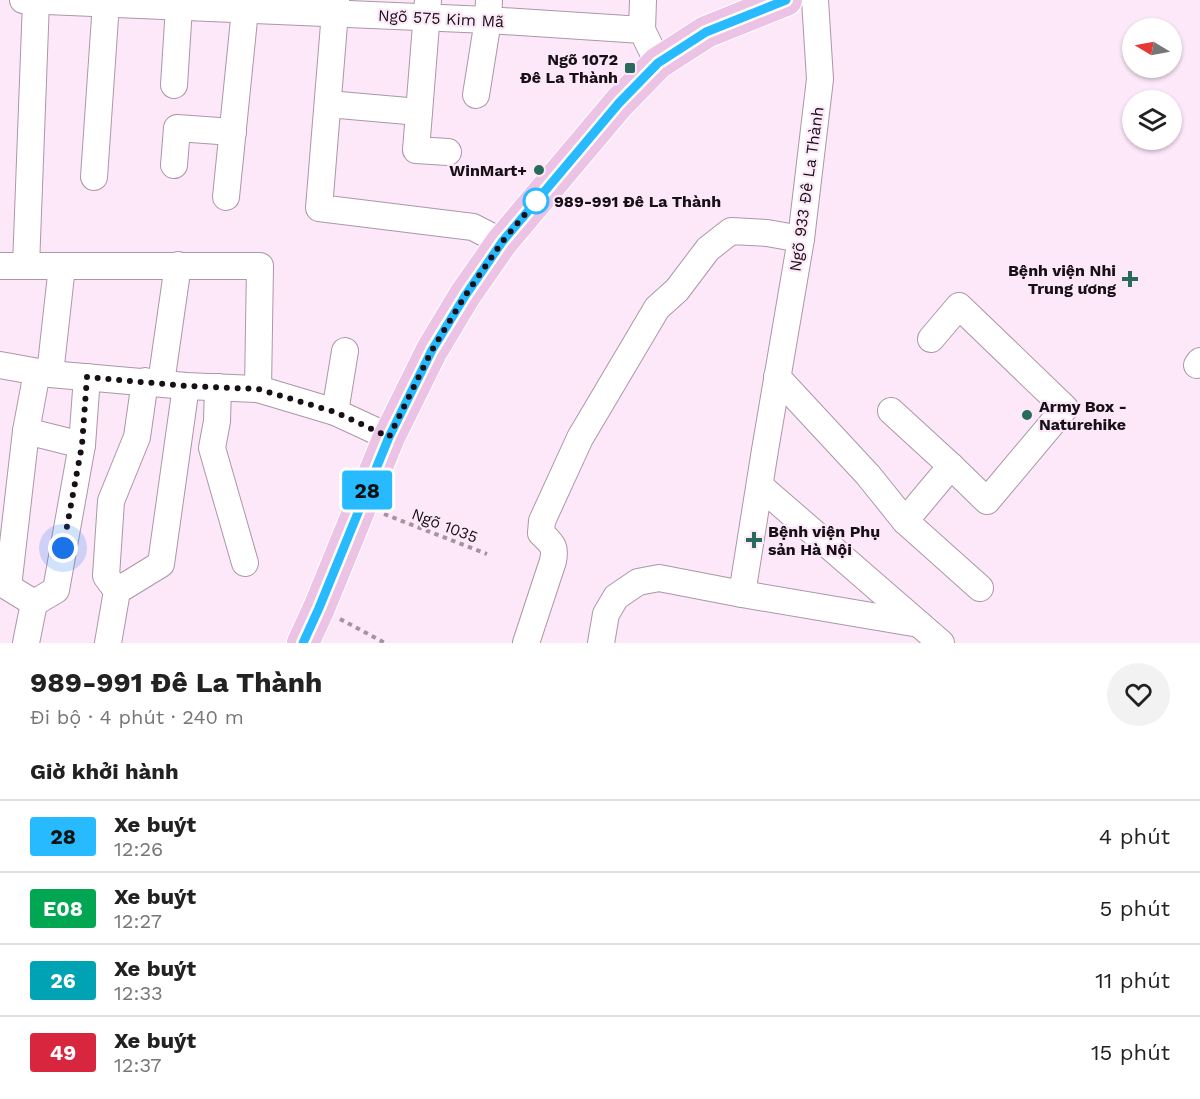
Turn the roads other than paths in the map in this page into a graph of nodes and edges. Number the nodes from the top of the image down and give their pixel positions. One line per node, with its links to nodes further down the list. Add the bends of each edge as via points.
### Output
1 (23, 0): 5 (street, Ngõ 575 Kim Mã)
2 (643, 0): 13 (street)
3 (786, 0): 14 (main road, via 706,32)
4 (815, 0): 24 (street, Ngõ 933 Đê La Thành, via 820,79)
5 (36, 1): 6 (street, Ngõ 575 Kim Mã); 27 (street)
6 (73, 1): 7 (street, Ngõ 575 Kim Mã)
7 (106, 3): 9 (street, Ngõ 575 Kim Mã); 22 (street)
8 (246, 5): 9 (street, Ngõ 575 Kim Mã); 10 (street, Ngõ 575 Kim Mã); 19 (street)
9 (179, 7): 15 (street)
10 (336, 7): 11 (street, Ngõ 575 Kim Mã); 17 (street)
11 (427, 9): 12 (street, Ngõ 575 Kim Mã); 18 (street)
12 (489, 10): 13 (street, Ngõ 575 Kim Mã); 16 (street)
13 (642, 30): 14 (street)
14 (658, 63): 25 (main road, via 619,103)
15 (174, 85)
16 (476, 95)
17 (328, 104): 18 (street); 25 (street, via 319,208 473,227)
18 (419, 112): 20 (street, via 416,150)
19 (233, 132): 21 (street, via 177,128); 23 (street)
20 (448, 152)
21 (174, 165)
22 (94, 177)
23 (226, 197)
24 (801, 239): 35 (street, Ngõ 933 Đê La Thành); 57 (street, via 731,231 708,249 677,290 657,308 580,438 542,521 541,533 555,551)
25 (502, 242): 43 (main road, via 432,350)
26 (0, 266): 27 (street)
27 (26, 266): 28 (street)
28 (62, 266): 29 (street); 33 (street)
29 (178, 266): 36 (street); 39 (street, via 260,266)
30 (931, 339): 45 (street, via 958,306 1065,408 987,501)
31 (345, 351): 41 (street)
32 (0, 365): 33 (street)
33 (43, 373): 34 (street); 42 (street)
34 (87, 377): 36 (street); 44 (street)
35 (777, 377): 46 (street, Ngõ 933 Đê La Thành); 47 (street)
36 (153, 382): 37 (street); 50 (street, via 137,437 111,501 106,576)
37 (186, 386): 38 (street); 50 (street, via 161,564)
38 (218, 387): 39 (street); 48 (street, via 212,448)
39 (258, 389): 41 (street)
40 (891, 411): 45 (street)
41 (335, 412): 43 (street)
42 (26, 431): 44 (street); 52 (street, via 8,587)
43 (389, 437): 56 (main road)
44 (82, 445): 52 (street, via 56,590)
45 (951, 466): 47 (street)
46 (759, 486): 51 (street, Ngõ 933 Đê La Thành); 53 (street)
47 (905, 521): 49 (street)
48 (245, 563)
49 (980, 588)
50 (117, 591): 55 (street)
51 (742, 594): 53 (street); 58 (street, via 659,578 638,582 616,597 606,614)
52 (34, 603): 54 (street)
53 (919, 624): 59 (street)
54 (26, 643)
55 (108, 643)
56 (303, 643)
57 (526, 643)
58 (601, 643)
59 (941, 643)

